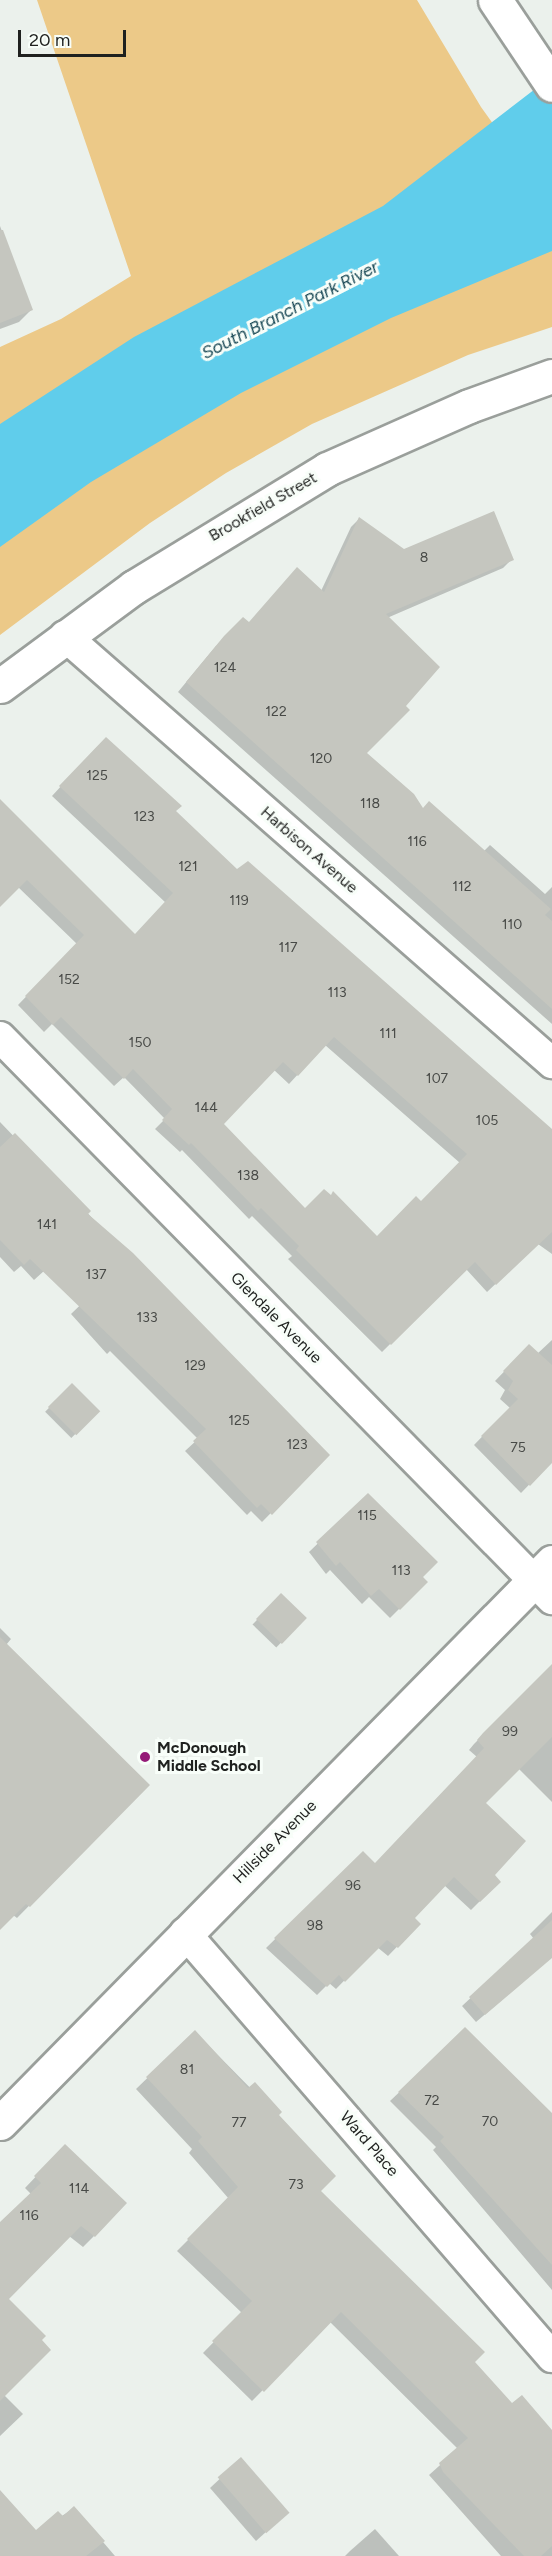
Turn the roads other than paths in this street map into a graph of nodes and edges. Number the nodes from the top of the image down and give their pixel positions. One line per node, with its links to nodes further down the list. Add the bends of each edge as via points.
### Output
1 (495, 0): 2 (street)
2 (552, 86)
3 (552, 376): 4 (street, Brookfield Street, via 469,406 327,469 198,545)
4 (65, 636): 5 (street, Brookfield Street); 7 (street, Harbison Avenue)
5 (0, 686)
6 (0, 1037): 8 (street, Glendale Avenue)
7 (552, 1063)
8 (546, 1580): 9 (street, Hillside Avenue)
9 (185, 1933): 10 (street, Hillside Avenue); 11 (street, Ward Place)
10 (0, 2123)
11 (552, 2357)

